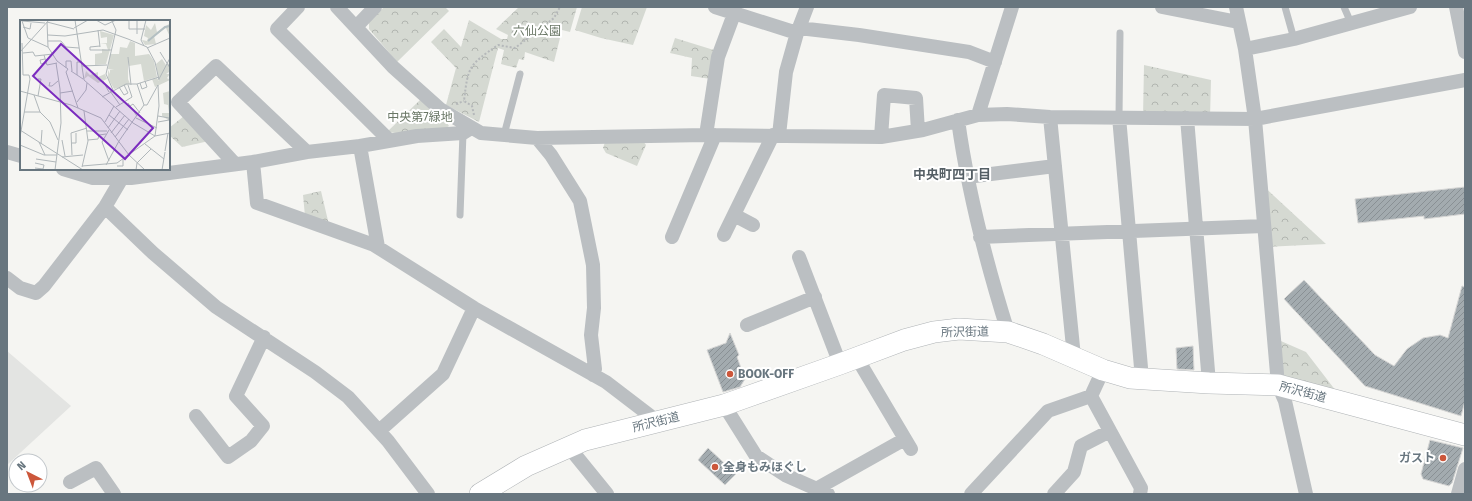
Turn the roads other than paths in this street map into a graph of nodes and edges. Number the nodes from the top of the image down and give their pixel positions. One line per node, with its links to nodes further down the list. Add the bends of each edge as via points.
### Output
1 (298, 7): 38 (street, via 277,29)
2 (337, 7): 16 (street)
3 (375, 7): 16 (street)
4 (715, 7): 13 (street)
5 (807, 7): 17 (street)
6 (1012, 7): 22 (street)
7 (1162, 7): 14 (street)
8 (1236, 7): 14 (street)
9 (1285, 7): 19 (lane)
10 (1344, 7): 15 (lane)
11 (1410, 7): 15 (street)
12 (1456, 7): 21 (street)
13 (734, 14): 17 (street); 34 (street, via 718,57)
14 (1238, 22): 20 (street)
15 (1351, 23): 19 (street)
16 (356, 27): 31 (street, via 393,67 440,110)
17 (798, 30): 22 (street, via 859,35 969,52); 35 (street, via 786,72)
18 (1120, 33): 27 (lane)
19 (1294, 39): 20 (street)
20 (1245, 49): 29 (street)
21 (1465, 52)
22 (995, 62): 25 (street)
23 (520, 74): 33 (lane)
24 (1465, 80): 29 (street)
25 (978, 115): 26 (street); 30 (street)
26 (1050, 117): 27 (street); 45 (street)
27 (1120, 117): 28 (street); 55 (street)
28 (1187, 118): 29 (street); 54 (street)
29 (1255, 119): 53 (street)
30 (958, 120): 32 (street); 47 (street)
31 (467, 130): 33 (street); 38 (street); 50 (lane)
32 (918, 131): 36 (street); 36 (street, via 916,98 884,95)
33 (504, 135): 37 (street)
34 (711, 135): 35 (street); 37 (street); 58 (street, via 689,213)
35 (776, 135): 36 (street); 51 (street)
36 (881, 137)
37 (537, 138): 71 (street, via 552,155 580,201 593,265)
38 (389, 140): 39 (street)
39 (360, 146): 41 (street); 60 (street)
40 (7, 152): 42 (street)
41 (306, 152): 43 (street); 44 (street, via 216,66 178,102)
42 (20, 156)
43 (253, 162): 44 (street); 60 (street, via 257,204)
44 (235, 164): 48 (street)
45 (1056, 166): 47 (street); 56 (street)
46 (67, 170): 48 (street, via 93,178)
47 (967, 176): 59 (street)
48 (122, 178): 49 (street)
49 (105, 207): 62 (street, via 36,293); 67 (street, via 153,253 216,306)
50 (460, 215)
51 (734, 215): 52 (street); 57 (street)
52 (753, 225)
53 (1264, 226): 54 (street); 74 (street)
54 (1195, 229): 55 (street); 73 (street)
55 (1130, 231): 56 (street); 72 (street)
56 (1063, 234): 59 (street); 68 (street)
57 (724, 235)
58 (672, 237)
59 (980, 237): 66 (street)
60 (378, 248): 64 (street)
61 (799, 257): 63 (street)
62 (10, 286)
63 (815, 297): 65 (street); 69 (street)
64 (474, 308): 71 (street); 79 (street, via 443,374)
65 (747, 325)
66 (1008, 332): 68 (main road, 所沢街道); 69 (main road, 所沢街道, via 959,329 934,332 904,340)
67 (264, 337): 77 (street, via 236,396 263,426 251,441 228,457); 79 (street, via 348,397)
68 (1074, 357): 70 (main road, 所沢街道)
69 (849, 361): 76 (main road, 所沢街道); 85 (street, via 908,444)
70 (1104, 370): 72 (main road, 所沢街道); 75 (street)
71 (593, 375): 78 (street)
72 (1142, 379): 73 (main road, 所沢街道)
73 (1209, 383): 74 (main road, 所沢街道)
74 (1278, 385): 81 (main road, 所沢街道); 93 (street, via 1285,401)
75 (1091, 396): 80 (street); 90 (street, via 1048,411)
76 (724, 405): 78 (main road, 所沢街道); 85 (street, via 756,456 785,475)
77 (196, 416)
78 (657, 421): 82 (main road, 所沢街道)
79 (379, 431): 87 (street)
80 (1110, 431): 91 (street, via 1081,446 1074,472); 92 (street, via 1141,488)
81 (1465, 435)
82 (568, 446): 88 (main road, 所沢街道, via 526,466); 89 (street)
83 (1465, 469): 94 (street)
84 (70, 482): 86 (street, via 96,468)
85 (822, 491)
86 (114, 494)
87 (428, 494)
88 (480, 494)
89 (607, 494)
90 (971, 494)
91 (1054, 494)
92 (1140, 494)
93 (1306, 494)
94 (1458, 494)

